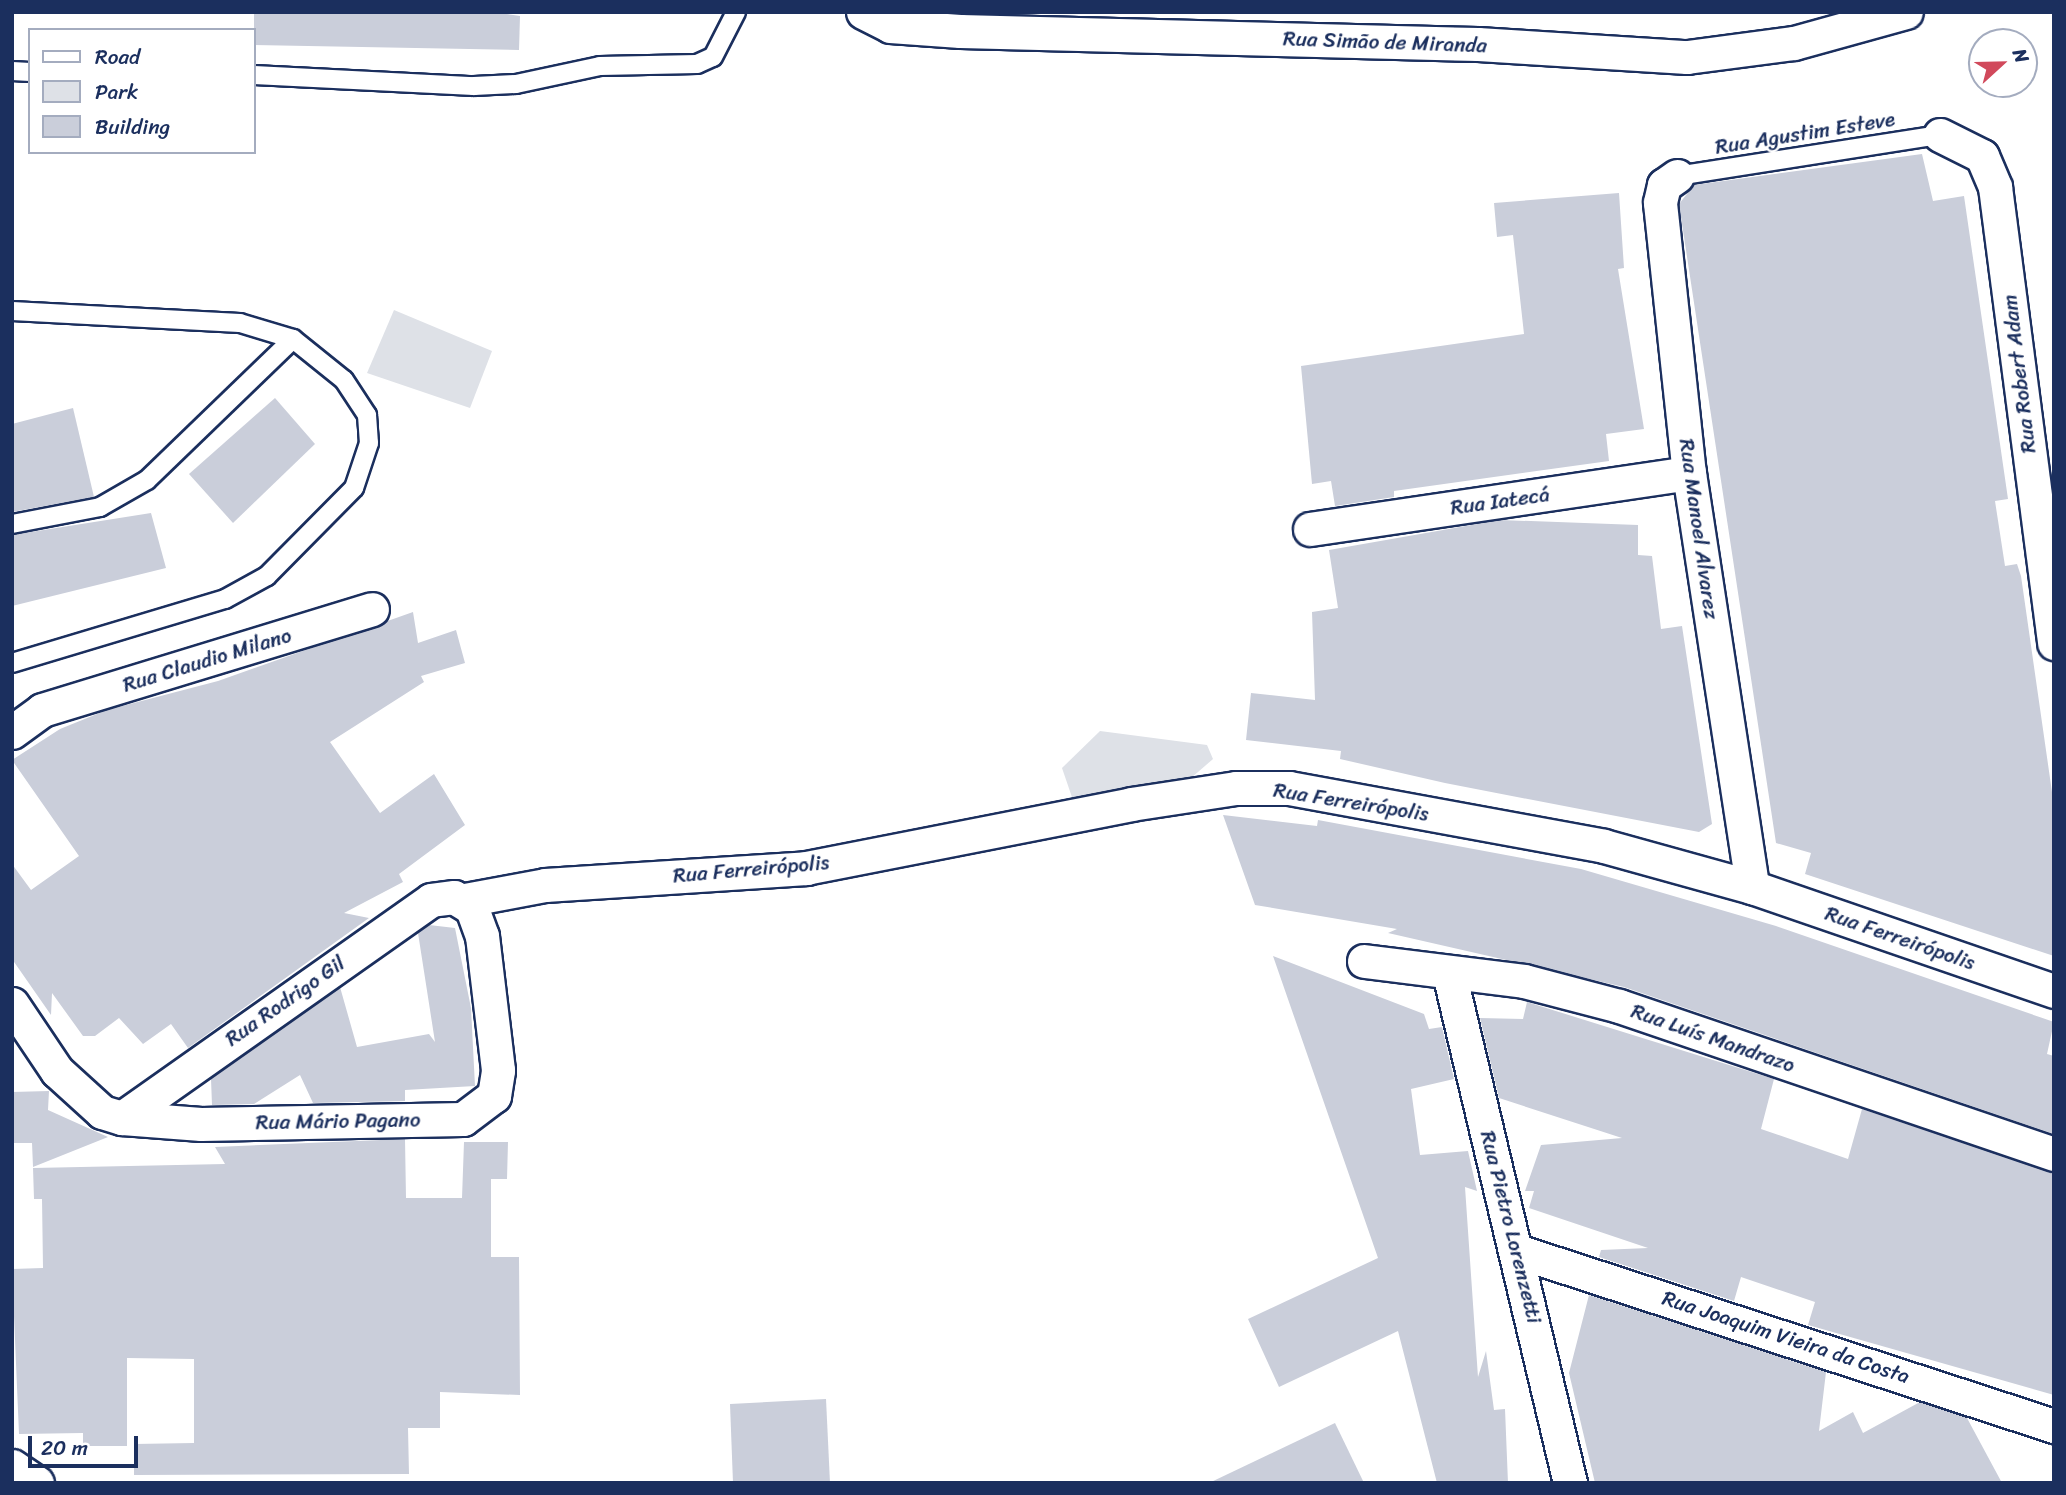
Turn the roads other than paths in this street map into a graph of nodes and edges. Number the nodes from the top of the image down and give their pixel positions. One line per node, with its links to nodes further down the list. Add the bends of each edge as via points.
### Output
1 (736, 12): 4 (lane, via 713,57 697,64 600,66 516,84 474,86)
2 (863, 12): 3 (street, Rua Simão de Miranda, via 890,26 960,31 1478,44 1687,57 1794,43)
3 (1906, 12)
4 (256, 75)
5 (1940, 135): 6 (lane, Rua Agustim Esteve); 13 (street, Rua Robert Adam, via 1982,156 1995,187)
6 (1677, 176): 9 (street, Rua Manoel Alvarez, via 1664,185 1660,203)
7 (12, 311): 8 (lane, via 240,323)
8 (293, 338): 10 (lane, via 147,480 100,507); 14 (lane, via 344,380 367,415 369,443 354,488 267,576 225,599)
9 (1689, 473): 11 (street, Rua Iatecá); 17 (street, Rua Manoel Alvarez)
10 (12, 524)
11 (1310, 529)
12 (372, 609): 15 (street, Rua Claudio Milano)
13 (2054, 643)
14 (12, 663)
15 (27, 710): 16 (street, Rua Claudio Milano)
16 (12, 732)
17 (1752, 887): 18 (street, Rua Ferreirópolis, via 1604,846 1289,788 1236,788 806,868 545,885); 21 (street, Rua Ferreirópolis)
18 (459, 898): 23 (street, Rua Rodrigo Gil, via 431,900); 23 (street, Rua Mário Pagano, via 482,936 498,1070 494,1096 480,1112 463,1119 201,1124)
19 (1364, 961): 20 (street, Rua Luís Mandrazo)
20 (1449, 973): 24 (street, Rua Luís Mandrazo, via 1524,981 1619,1006); 25 (street, Rua Pietro Lorenzetti)
21 (2054, 991)
22 (12, 1004): 23 (street, Rua Mário Pagano, via 57,1071 102,1112)
23 (122, 1118)
24 (2054, 1154)
25 (1517, 1251): 26 (street, Rua Joaquim Vieira da Costa); 29 (street, Rua Pietro Lorenzetti)
26 (2054, 1426)
27 (12, 1466): 28 (street)
28 (37, 1483)
29 (1570, 1483)

